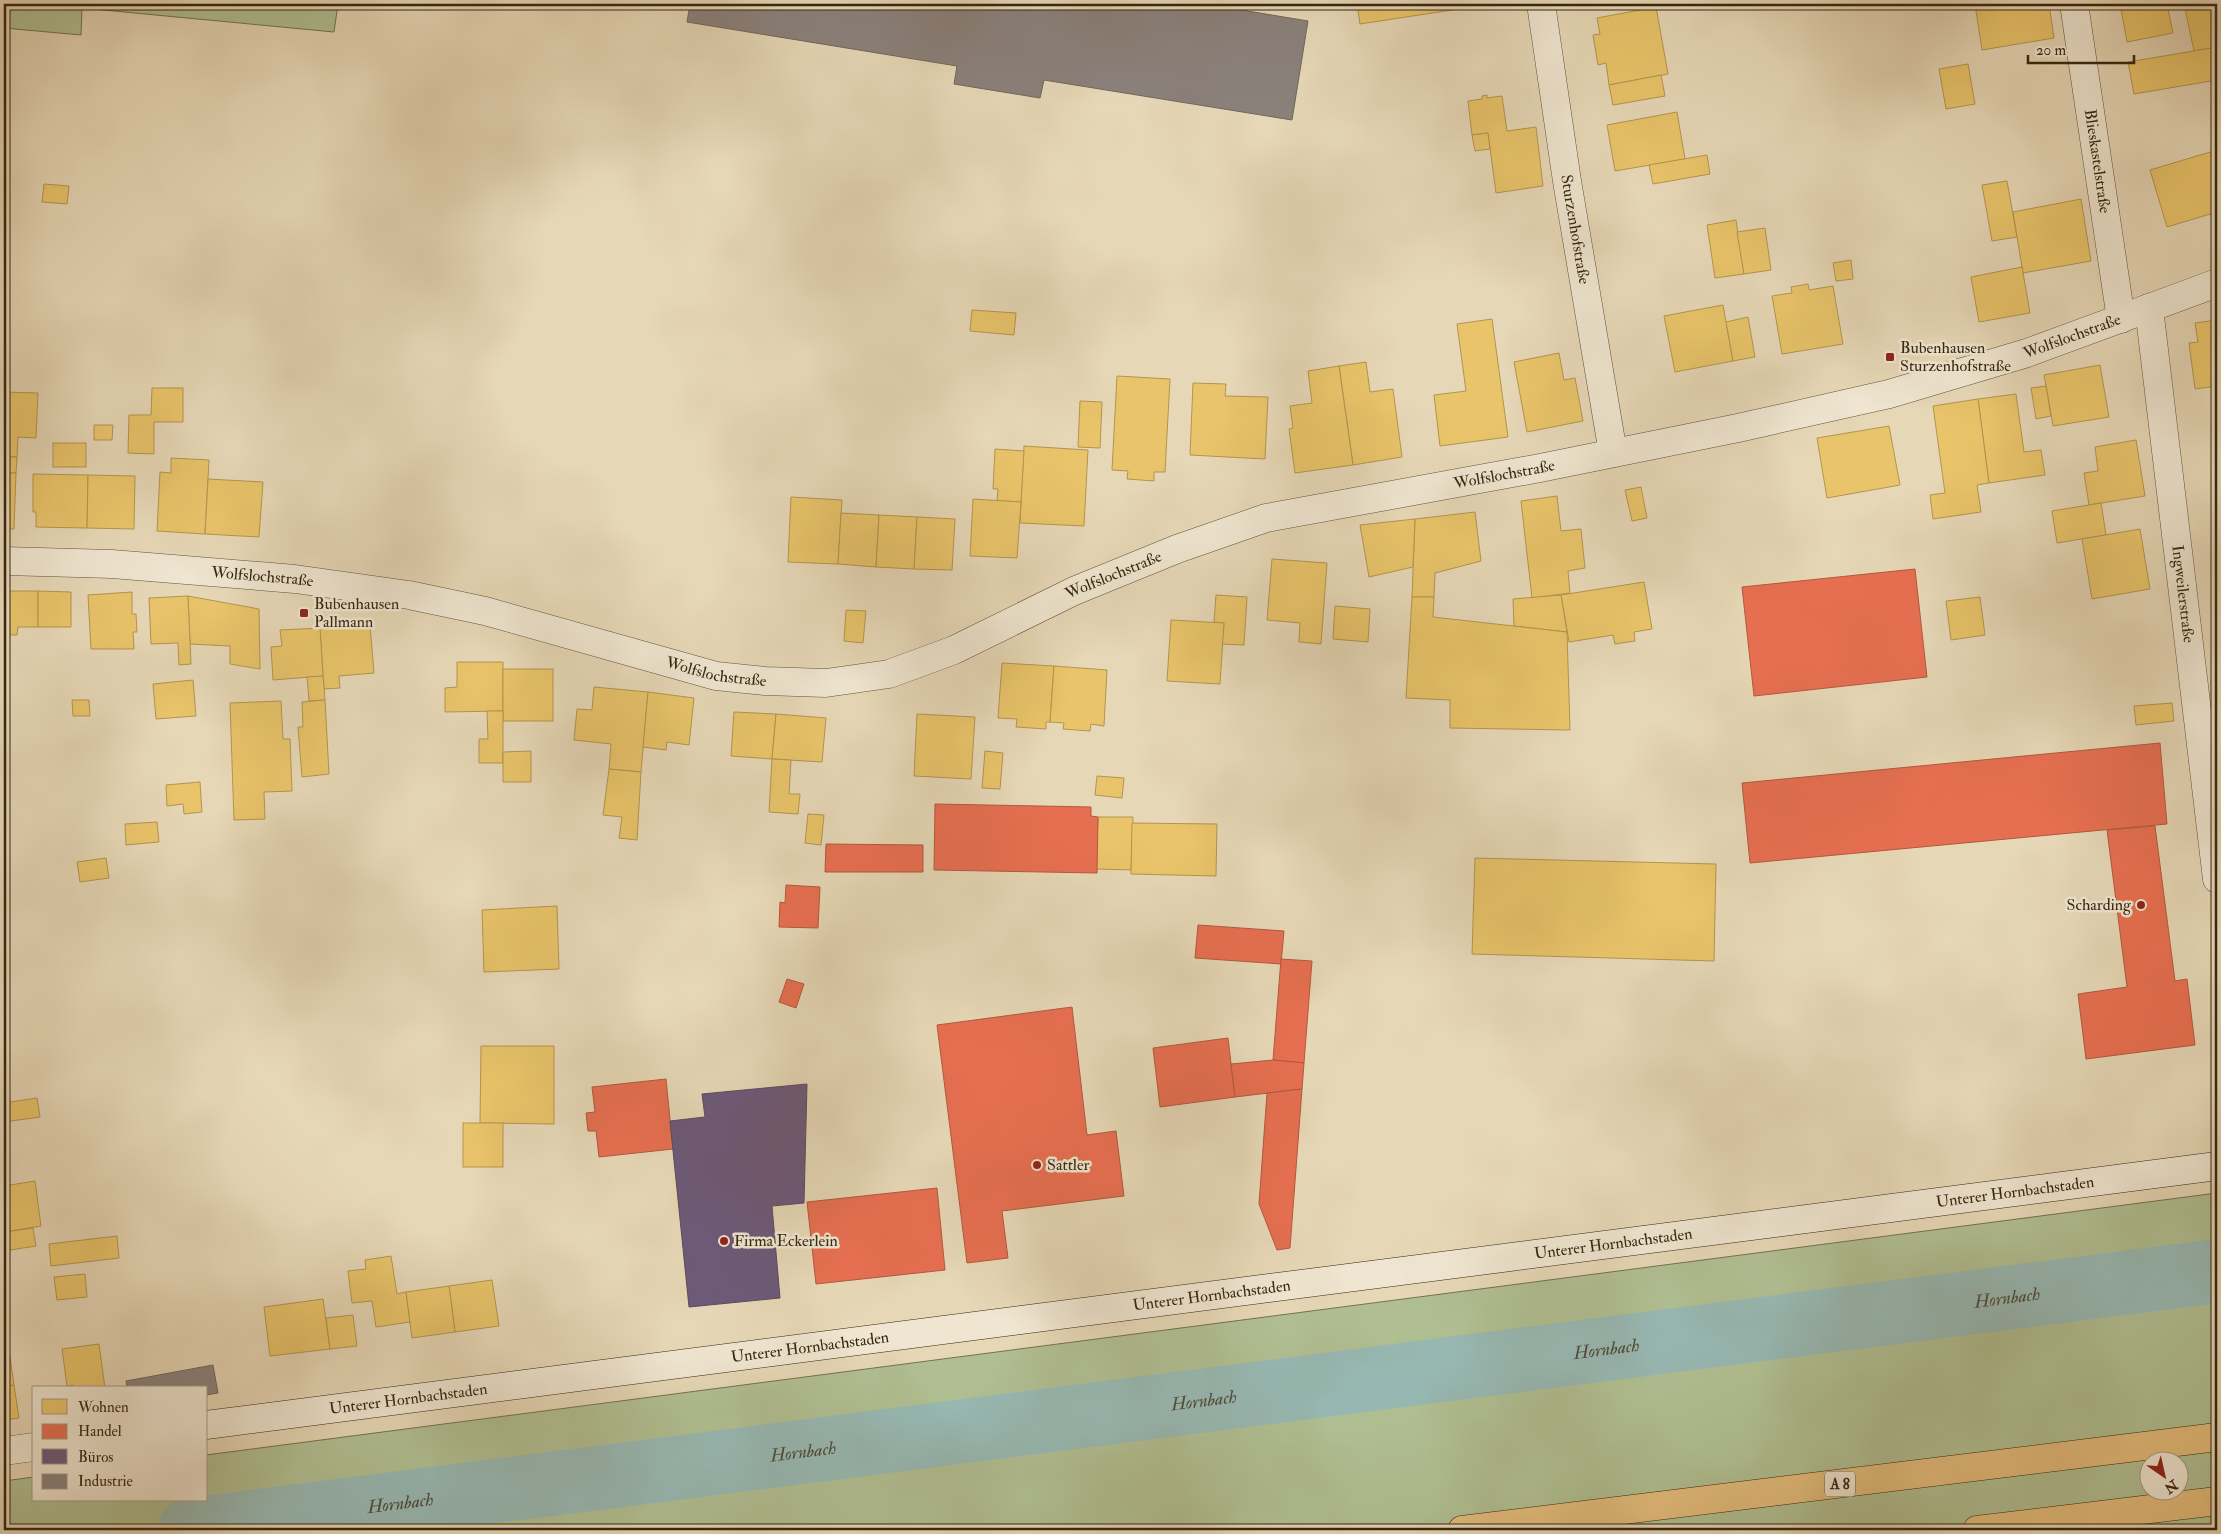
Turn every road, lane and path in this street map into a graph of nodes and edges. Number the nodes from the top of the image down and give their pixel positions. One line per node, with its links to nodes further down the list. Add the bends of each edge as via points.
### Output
1 (1541, 4): 6 (street, Sturzenhofstraße)
2 (2074, 4): 5 (street, Blieskastelstraße)
3 (2217, 284): 4 (street, Wolfslochstraße)
4 (2149, 308): 5 (street, Wolfslochstraße); 8 (street, Ingweilerstraße)
5 (2121, 319): 6 (street, Wolfslochstraße, via 2028,353 1889,394)
6 (1613, 453): 7 (street, Wolfslochstraße, via 1266,518 1177,549 1074,592 954,650 889,674 826,684 716,676 485,611 409,595 276,578 112,564)
7 (4, 561)
8 (2217, 879)
9 (2217, 1166): 10 (street, Unterer Hornbachstaden)
10 (208, 1425)
11 (2217, 1437): 15 (highway, A 8)
12 (32, 1447): 13 (street)
13 (4, 1451)
14 (2217, 1501): 16 (highway)
15 (1462, 1530)
16 (1978, 1530)

